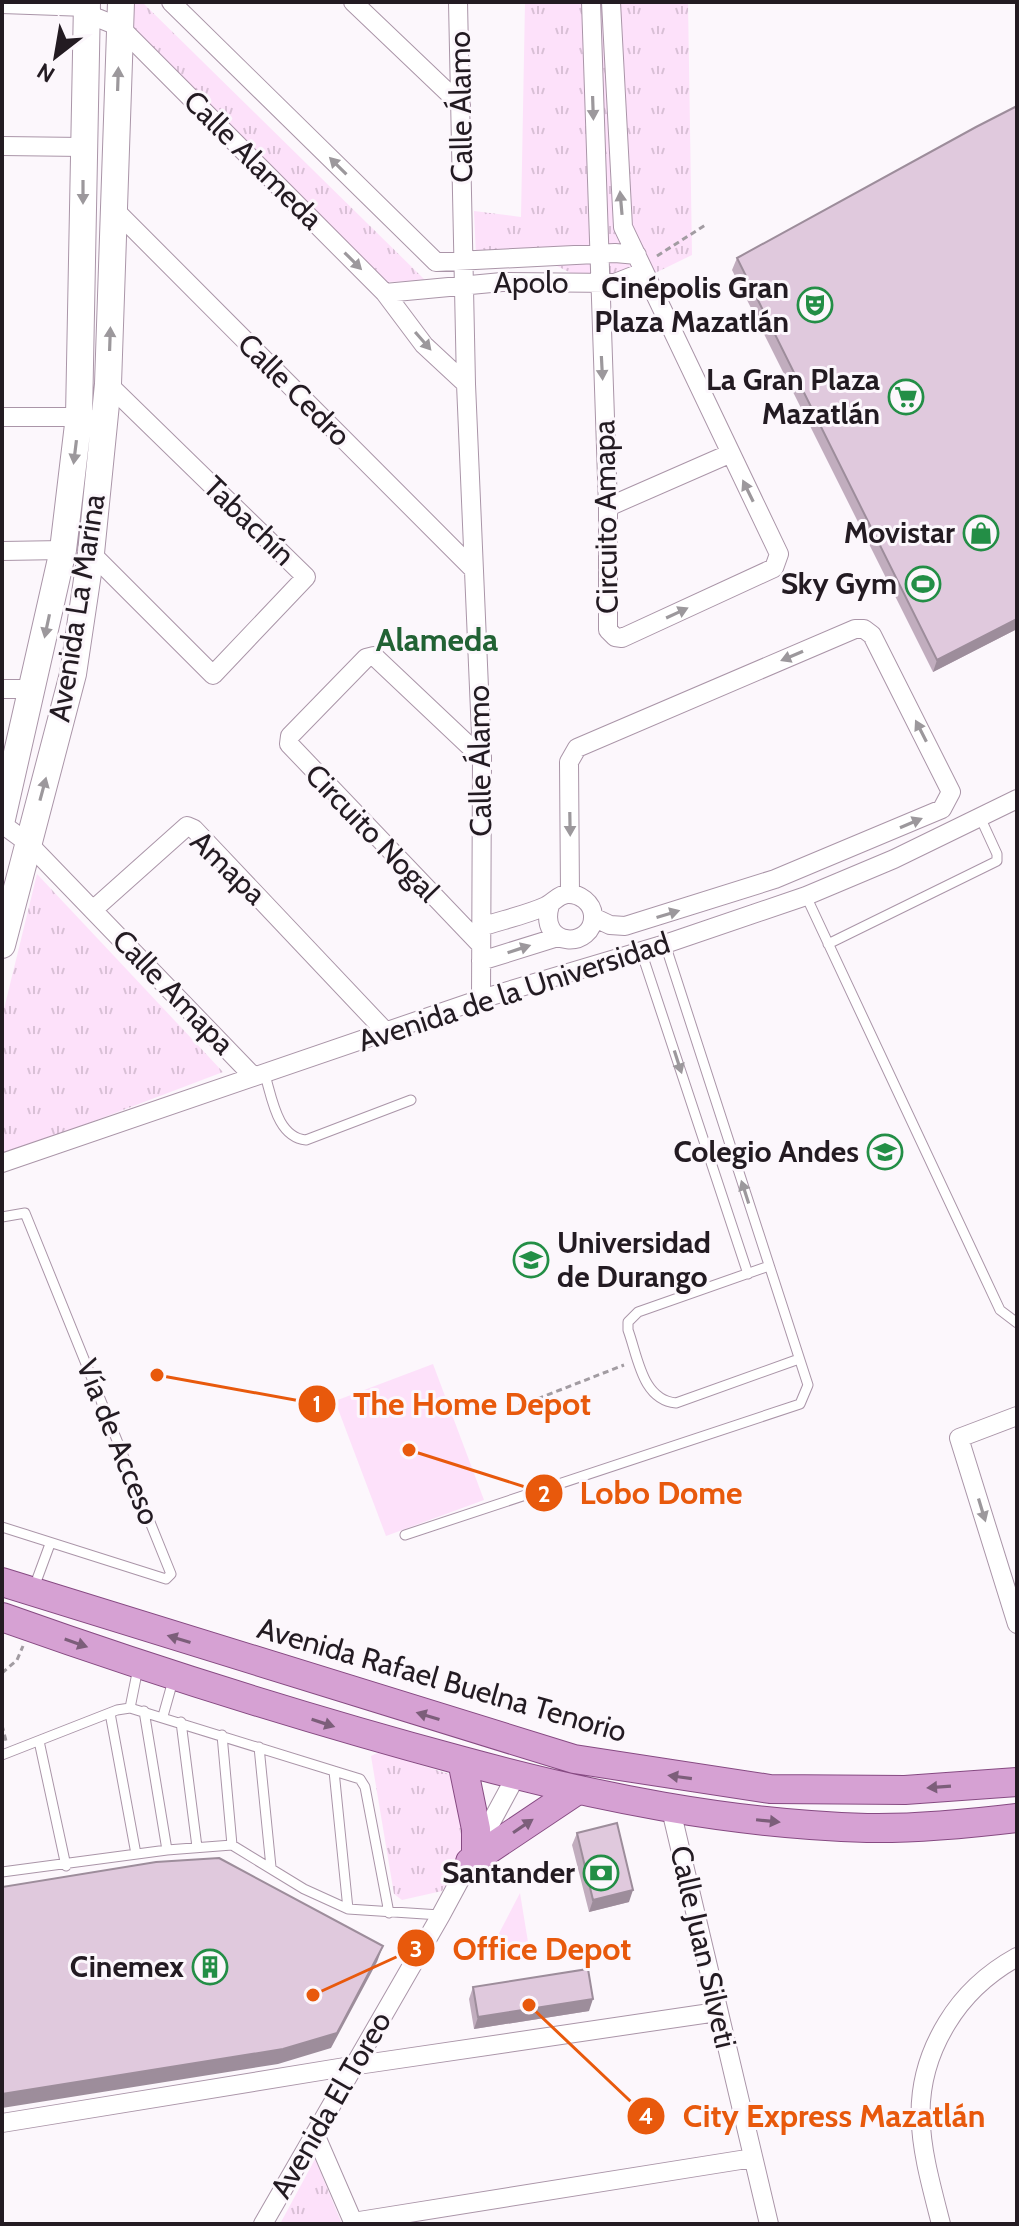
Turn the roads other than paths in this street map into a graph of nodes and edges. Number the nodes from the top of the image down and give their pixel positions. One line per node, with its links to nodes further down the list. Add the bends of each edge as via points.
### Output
1 (171, 2): 16 (street, Apolo, one-way to 1, via 433,260)
2 (353, 2): 11 (street)
3 (458, 2): 11 (street, Calle Álamo)
4 (591, 2): 9 (street, Circuito Amapa)
5 (611, 2): 10 (street, Circuito Amapa)
6 (2, 4): 7 (street)
7 (86, 5): 8 (street, via 95,17); 13 (main road, Avenida La Marina)
8 (120, 14): 14 (main road, Avenida La Marina, one-way to 8); 20 (street, Calle Alameda, one-way to 20)
9 (591, 62): 10 (street); 15 (street, Circuito Amapa, one-way to 15)
10 (613, 62): 17 (street, Circuito Amapa, one-way to 10, via 623,227)
11 (461, 105): 16 (street, Calle Álamo)
12 (2, 146): 13 (street)
13 (83, 147): 23 (main road, Avenida La Marina, one-way to 23)
14 (115, 210): 21 (main road, Avenida La Marina, one-way to 14); 31 (street, Calle Cedro)
15 (597, 255): 16 (street, Apolo); 17 (street, Apolo); 18 (street, Circuito Amapa)
16 (464, 260): 19 (street, Calle Álamo)
17 (640, 264): 18 (street, Apolo, via 615,283); 26 (street, Circuito Amapa)
18 (598, 282): 19 (street, Apolo); 27 (street, Circuito Amapa, one-way to 27)
19 (464, 284): 20 (street, Apolo); 22 (street, Calle Álamo)
20 (385, 293): 22 (street, Calle Alameda, one-way to 22, via 424,345)
21 (108, 384): 25 (main road, Avenida La Marina); 30 (street, Tabachín, via 306,577 213,675)
22 (466, 384): 31 (street, Calle Álamo)
23 (79, 416): 24 (street); 25 (street); 28 (main road, Avenida La Marina, one-way to 28)
24 (2, 417)
25 (105, 418): 30 (main road, Avenida La Marina)
26 (729, 454): 27 (street); 27 (street, Circuito Amapa, one-way to 26, via 608,630 622,638 774,568 779,554)
27 (608, 507)
28 (63, 550): 29 (street); 33 (main road, Avenida La Marina, one-way to 33)
29 (2, 551)
30 (91, 553): 38 (main road, Avenida La Marina, one-way to 30, via 73,674)
31 (474, 570): 34 (street, Calle Álamo)
32 (2, 689): 33 (street)
33 (33, 689): 37 (main road, Avenida La Marina)
34 (482, 758): 45 (street, Calle Álamo); 45 (street, Circuito Nogal, via 374,656 366,658 290,736 289,744)
35 (1017, 799): 36 (street, Avenida de la Universidad)
36 (980, 817): 40 (street, Avenida de la Universidad); 47 (lane, via 997,861)
37 (2, 822): 38 (street, Avenida La Marina)
38 (28, 843): 42 (street); 48 (main road, Avenida La Marina)
39 (570, 893): 41 (street); 43 (street, via 591,906); 43 (street, one-way to 39, via 625,926 683,910 789,874 942,809 951,792 872,635 855,629 577,748 569,762)
40 (806, 896): 46 (street, Avenida de la Universidad); 47 (lane)
41 (550, 905): 44 (street, via 546,916); 45 (street)
42 (94, 909): 51 (street, Amapa, via 187,826); 52 (street, Calle Amapa)
43 (593, 917): 44 (street, via 581,937)
44 (558, 937): 45 (street, one-way to 44)
45 (481, 944): 50 (street, Calle Álamo)
46 (665, 944): 49 (street, Avenida de la Universidad); 56 (lane, one-way to 46)
47 (828, 944): 58 (lane, via 1000,1310)
48 (2, 945)
49 (641, 951): 50 (street, Avenida de la Universidad); 57 (lane, one-way to 57)
50 (481, 999): 51 (street, Avenida de la Universidad)
51 (386, 1032): 52 (street, Avenida de la Universidad)
52 (258, 1074): 53 (lane, via 282,1125 296,1139 306,1140); 54 (street, Avenida de la Universidad)
53 (411, 1100)
54 (2, 1163)
55 (2, 1217): 63 (lane, Vía de Acceso, via 25,1213 171,1574 166,1579)
56 (769, 1266): 57 (lane); 59 (lane)
57 (748, 1274): 59 (lane, via 632,1316 628,1330 650,1391 676,1403)
58 (1017, 1323)
59 (799, 1359): 62 (lane, via 808,1385 800,1404)
60 (1017, 1416): 67 (street, one-way to 67, via 959,1438)
61 (2, 1527): 63 (lane, Vía de Acceso)
62 (405, 1535)
63 (50, 1544): 65 (lane)
64 (2, 1582): 65 (main road, Avenida Rafael Buelna Tenorio)
65 (32, 1593): 78 (main road, Avenida Rafael Buelna Tenorio, one-way to 65)
66 (2, 1617): 68 (main road, one-way to 68)
67 (1017, 1624)
68 (139, 1664): 69 (main road); 70 (lane)
69 (174, 1675): 73 (lane); 80 (main road, one-way to 80)
70 (130, 1708): 71 (lane); 72 (lane)
71 (144, 1711): 73 (lane); 89 (lane)
72 (110, 1713): 76 (lane); 90 (lane)
73 (163, 1716): 74 (lane)
74 (181, 1722): 75 (lane); 88 (lane)
75 (222, 1735): 77 (lane); 87 (lane)
76 (39, 1741): 79 (lane); 92 (lane)
77 (259, 1747): 81 (lane); 93 (lane)
78 (529, 1747): 82 (main road); 83 (main road, Avenida Rafael Buelna Tenorio, one-way to 78, via 905,1790 770,1789 659,1775)
79 (2, 1755)
80 (462, 1761): 82 (main road); 91 (main road, via 476,1829)
81 (334, 1771): 95 (lane); 96 (lane, via 360,1779 365,1787)
82 (516, 1776): 84 (main road); 91 (street, Avenida El Toreo)
83 (1017, 1782)
84 (576, 1791): 85 (main road); 91 (main road, one-way to 84)
85 (671, 1810): 86 (main road, one-way to 86, via 867,1828); 99 (street, Calle Juan Silveti)
86 (1017, 1818)
87 (232, 1845): 88 (lane); 93 (lane)
88 (197, 1847): 89 (lane)
89 (167, 1850): 90 (lane)
90 (136, 1854): 92 (lane)
91 (473, 1857): 97 (street, Avenida El Toreo)
92 (66, 1866): 94 (lane)
93 (271, 1867): 95 (lane)
94 (2, 1872)
95 (348, 1909): 96 (lane)
96 (389, 1913): 97 (lane)
97 (441, 1915): 100 (street, Avenida El Toreo)
98 (1017, 1957): 107 (street, via 959,2003 930,2051 919,2091 921,2145)
99 (717, 2012): 100 (street); 103 (street, Calle Juan Silveti)
100 (351, 2066): 101 (street); 102 (street, Avenida El Toreo)
101 (2, 2123)
102 (315, 2134): 104 (street); 105 (street, Avenida El Toreo)
103 (753, 2158): 104 (street); 106 (street, Calle Juan Silveti)
104 (354, 2223)
105 (263, 2224)
106 (769, 2224)
107 (941, 2224)

